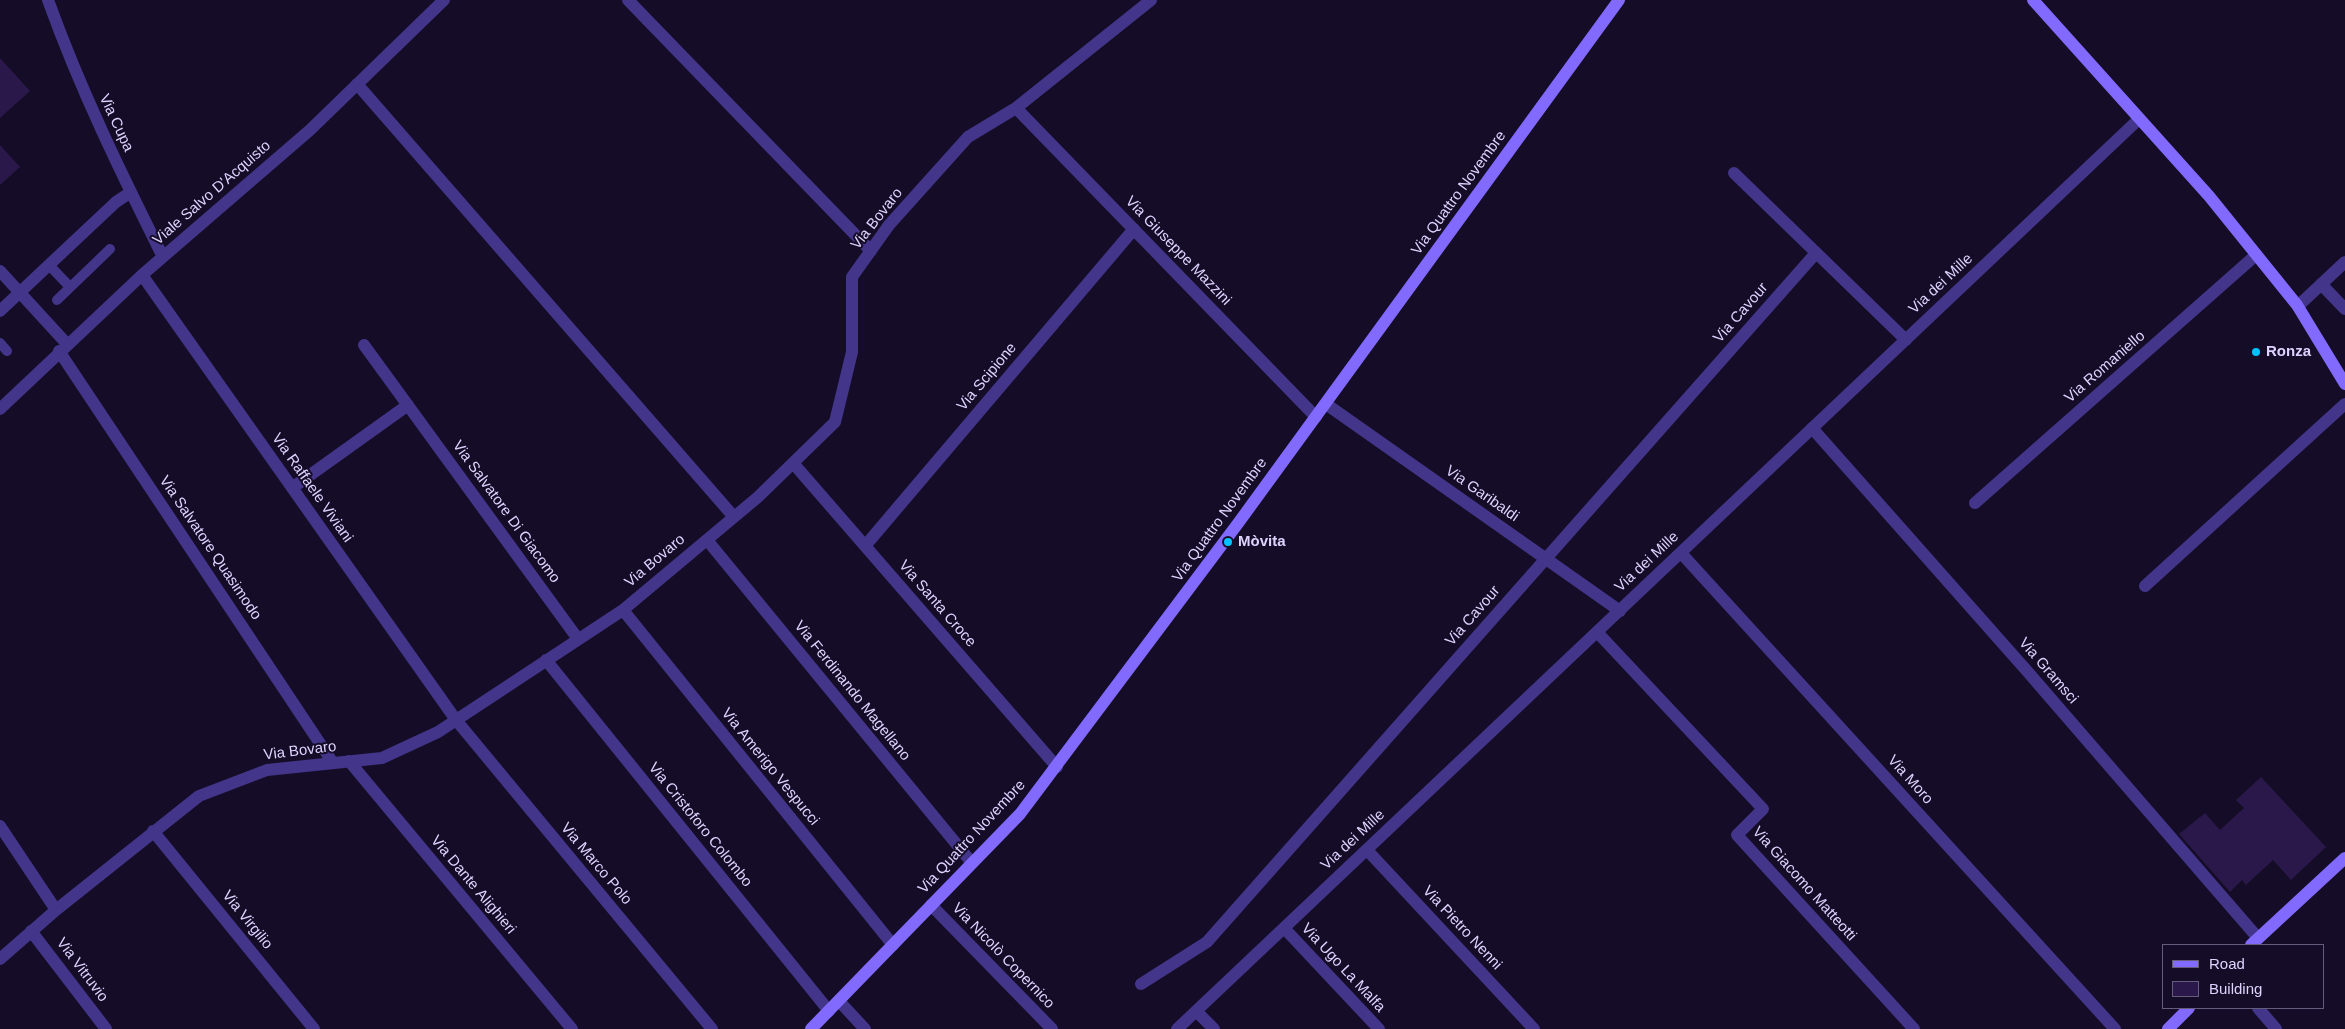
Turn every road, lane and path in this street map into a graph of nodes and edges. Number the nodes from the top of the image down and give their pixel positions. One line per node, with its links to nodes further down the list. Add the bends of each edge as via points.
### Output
1 (48, 0): 11 (street, Via Cupa, via 97,122)
2 (444, 0): 7 (street, Viale Salvo D'Acquisto)
3 (628, 0): 14 (street)
4 (1151, 0): 8 (street, Via Bovaro)
5 (1619, 0): 33 (street, Via Quattro Novembre)
6 (2033, 0): 9 (street)
7 (358, 84): 17 (street, Viale Salvo D'Acquisto, via 310,130); 42 (street)
8 (1016, 108): 12 (street, Via Giuseppe Mazzini); 14 (street, Via Bovaro, via 968,137 889,225)
9 (2139, 119): 16 (street); 29 (street, Via dei Mille)
10 (1734, 174): 15 (street)
11 (131, 192): 17 (street, Via Cupa); 19 (street, via 116,202)
12 (1134, 229): 37 (street, Via Giuseppe Mazzini); 44 (street, Via Scipione)
13 (110, 249): 23 (lane)
14 (871, 251): 39 (street, Via Bovaro, via 852,277 852,352 835,422)
15 (1816, 253): 29 (street); 46 (street, Via Cavour)
16 (2256, 254): 26 (street); 41 (street, Via Romaniello)
17 (163, 257): 21 (street, Viale Salvo D'Acquisto)
18 (2345, 262): 22 (street)
19 (49, 265): 23 (lane); 24 (street)
20 (0, 271): 24 (street, Via Salvatore Quasimodo)
21 (142, 275): 31 (street, Viale Salvo D'Acquisto); 40 (street, Via Raffaele Viviani)
22 (2321, 284): 26 (street); 27 (street)
23 (70, 287): 25 (lane)
24 (20, 292): 28 (street); 31 (street, Via Salvatore Quasimodo)
25 (57, 300)
26 (2298, 306): 32 (street)
27 (2345, 309)
28 (0, 311)
29 (1906, 340): 38 (street, Via dei Mille)
30 (364, 345): 35 (street, Via Salvatore Di Giacomo)
31 (63, 347): 36 (street, Viale Salvo D'Acquisto); 55 (street, Via Salvatore Quasimodo)
32 (2345, 384)
33 (1326, 404): 37 (street, Via Quattro Novembre); 46 (street, Via Garibaldi)
34 (2345, 404): 47 (street)
35 (408, 405): 40 (street); 51 (street, Via Salvatore Di Giacomo)
36 (0, 409)
37 (1316, 417): 56 (street, Via Quattro Novembre)
38 (1812, 428): 45 (street, Via dei Mille); 66 (street, Via Gramsci, via 2027,670)
39 (793, 463): 42 (street, Via Bovaro); 44 (street, Via Santa Croce)
40 (292, 488): 53 (street, Via Raffaele Viviani)
41 (1975, 503)
42 (734, 517): 43 (street, Via Bovaro)
43 (707, 540): 48 (street, Via Bovaro); 61 (street, Via Ferdinando Magellano)
44 (865, 546): 56 (street, Via Santa Croce)
45 (1681, 553): 49 (street, Via dei Mille); 87 (street, Via Moro)
46 (1546, 559): 49 (street, Via Garibaldi); 69 (street, Via Cavour, via 1207,942)
47 (2145, 586)
48 (622, 610): 51 (street, Via Bovaro); 67 (street, Via Amerigo Vespucci)
49 (1620, 610): 50 (street, Via dei Mille)
50 (1597, 632): 59 (street, Via dei Mille); 86 (street, Via Giacomo Matteotti, via 1763,809 1737,835)
51 (578, 639): 52 (street, Via Bovaro)
52 (546, 660): 53 (street, Via Bovaro); 73 (street, Via Cristoforo Colombo)
53 (456, 720): 54 (street, Via Bovaro, via 382,758); 78 (street, Via Marco Polo)
54 (349, 761): 55 (street, Via Bovaro); 77 (street, Via Dante Alighieri)
55 (333, 763): 58 (street, Via Bovaro, via 267,770 199,796)
56 (1057, 767): 61 (street, Via Quattro Novembre, via 1020,814)
57 (0, 826): 63 (street)
58 (153, 831): 63 (street, Via Bovaro); 76 (street, Via Virgilio)
59 (1367, 850): 64 (street, Via dei Mille); 85 (street, Via Pietro Nenni)
60 (2345, 858): 66 (street)
61 (972, 864): 62 (street, Via Quattro Novembre)
62 (931, 906): 67 (street, Via Quattro Novembre); 81 (street, Via Nicolò Copernico)
63 (56, 910): 65 (street, Via Bovaro)
64 (1284, 928): 74 (street, Via dei Mille); 84 (street, Via Ugo La Malfa)
65 (32, 931): 68 (street, Via Bovaro); 75 (street, Via Vitruvio)
66 (2255, 942)
67 (893, 945): 70 (street, Via Quattro Novembre)
68 (0, 959)
69 (1141, 984)
70 (839, 1001): 73 (street, Via Quattro Novembre); 80 (street)
71 (2188, 1009): 88 (street)
72 (2259, 1009): 89 (street)
73 (829, 1011): 79 (street, Via Quattro Novembre)
74 (1196, 1011): 82 (street, Via dei Mille); 83 (street)
75 (106, 1029)
76 (314, 1029)
77 (572, 1029)
78 (712, 1029)
79 (811, 1029)
80 (865, 1029)
81 (1052, 1029)
82 (1177, 1029)
83 (1214, 1029)
84 (1379, 1029)
85 (1534, 1029)
86 (1914, 1029)
87 (2116, 1029)
88 (2168, 1029)
89 (2276, 1029)

